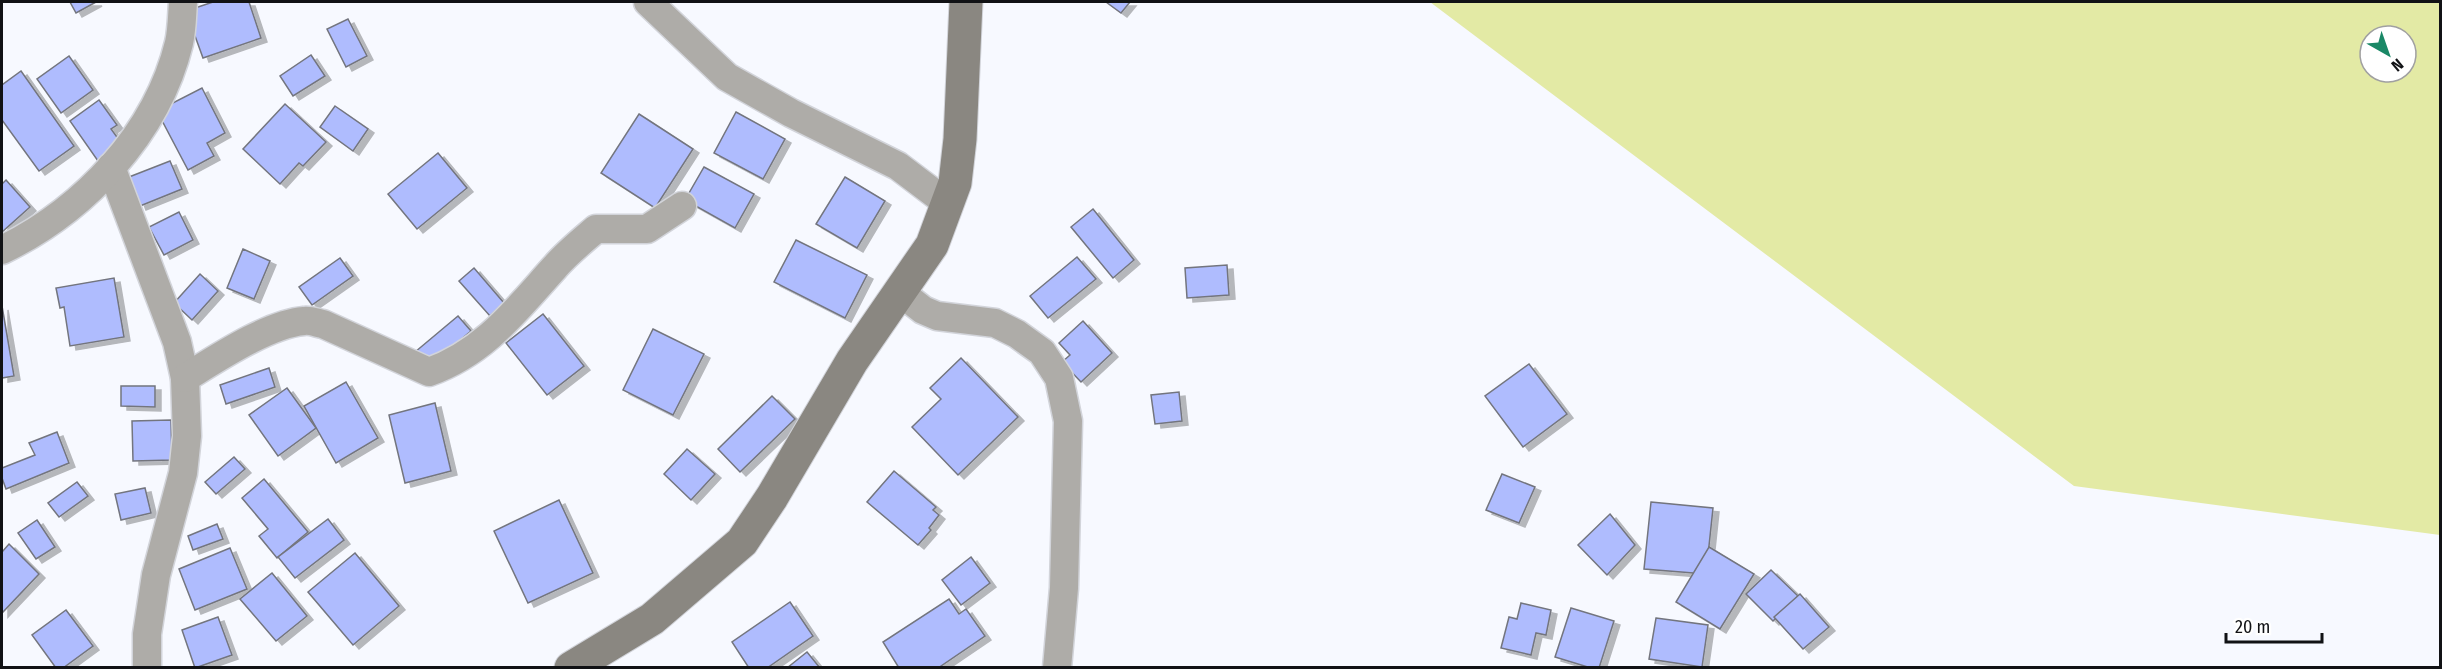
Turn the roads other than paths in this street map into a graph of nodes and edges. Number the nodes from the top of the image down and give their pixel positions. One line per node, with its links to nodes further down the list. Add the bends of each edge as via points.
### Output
1 (183, 2): 4 (street, via 179,41 170,72 137,136)
2 (648, 2): 5 (street, via 727,76 898,166)
3 (966, 2): 5 (main road, via 960,138 955,183)
4 (111, 168): 7 (street, via 69,208); 9 (street, via 177,342)
5 (947, 203): 8 (main road, via 932,245)
6 (682, 206): 9 (street, via 647,229 596,229 481,344 464,357 429,372 323,324 306,321 282,327 236,348)
7 (2, 250)
8 (900, 292): 10 (main road, via 852,361 742,542 652,619); 12 (street, via 937,316 995,323 1017,333 1042,352 1059,378 1068,421 1064,588)
9 (185, 378): 11 (street, via 188,436 183,473 156,575 147,634)
10 (580, 666)
11 (147, 668)
12 (1057, 668)

